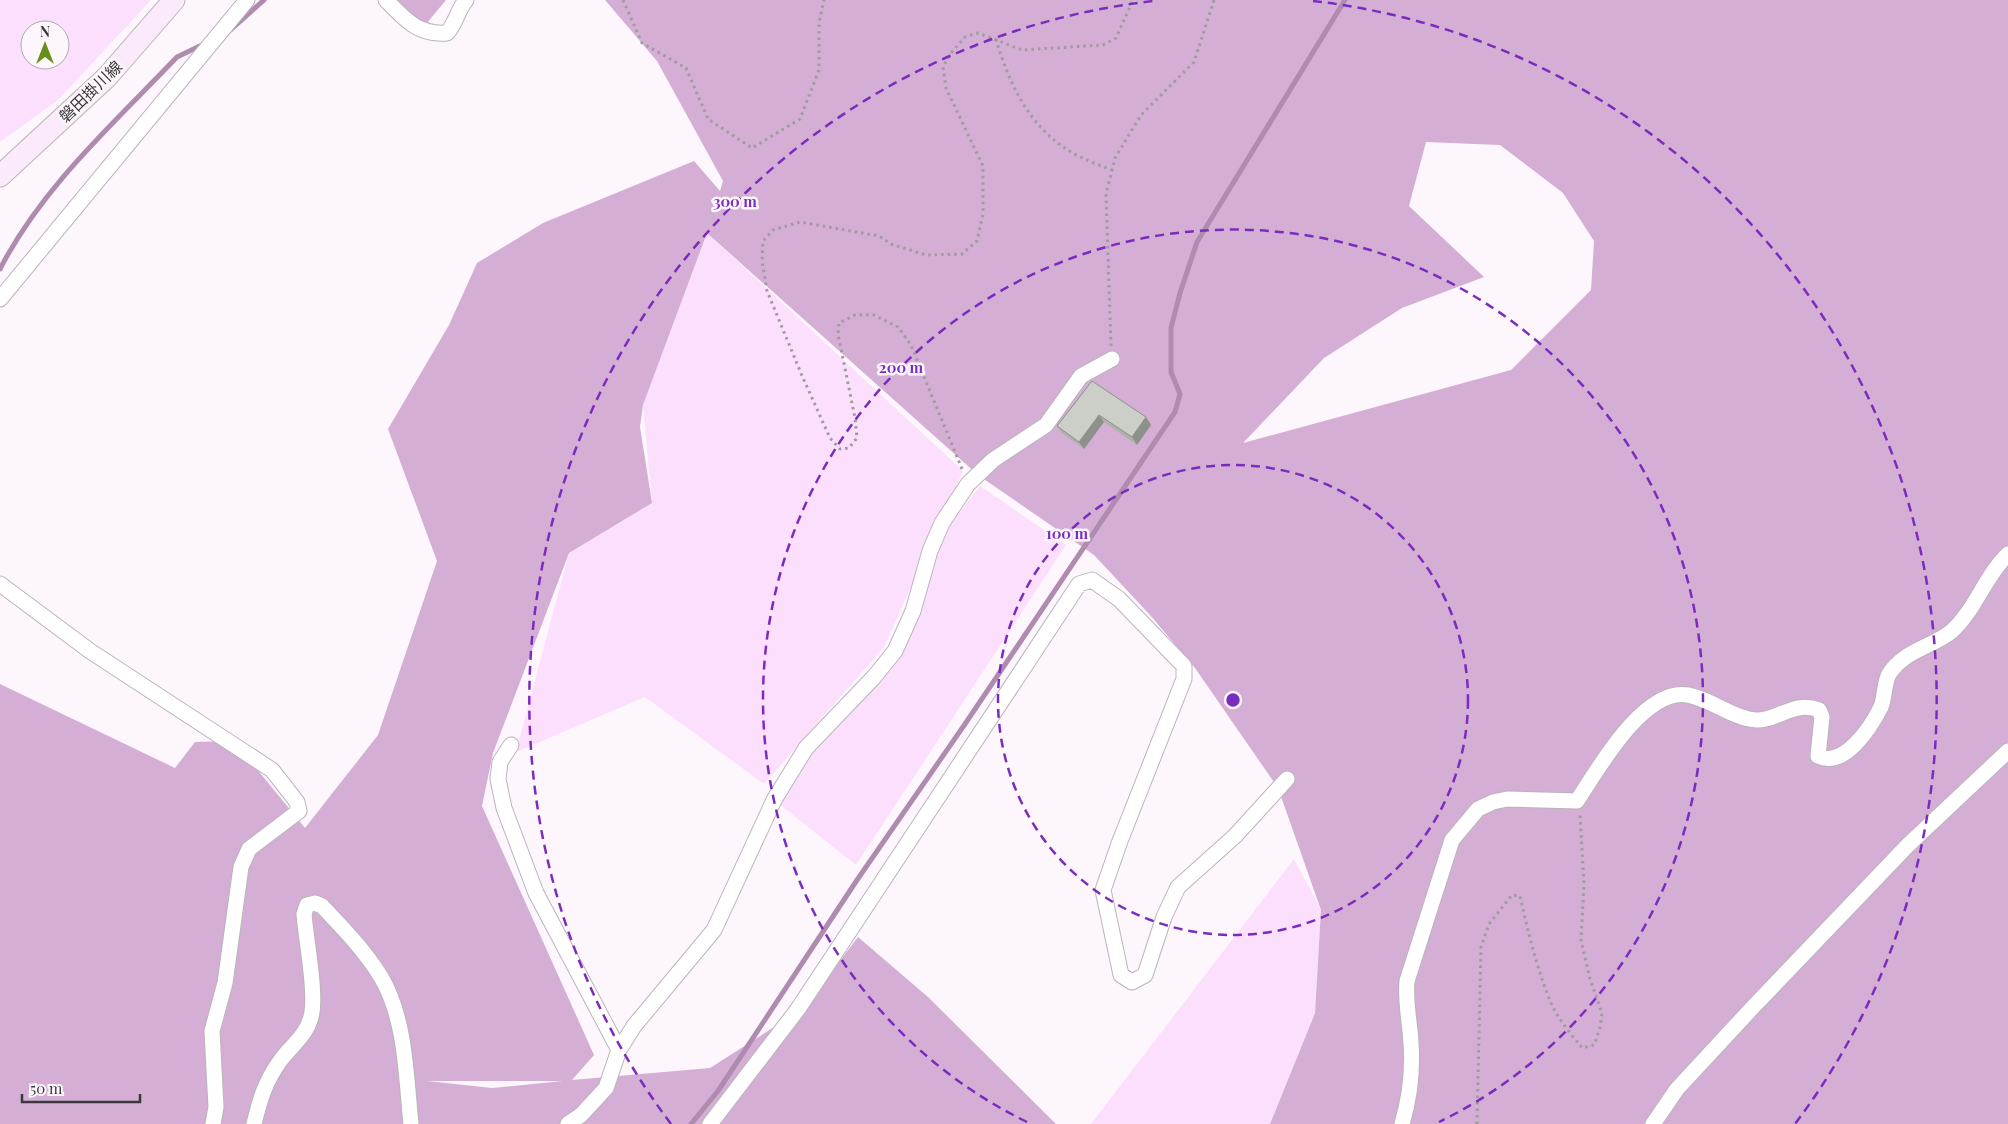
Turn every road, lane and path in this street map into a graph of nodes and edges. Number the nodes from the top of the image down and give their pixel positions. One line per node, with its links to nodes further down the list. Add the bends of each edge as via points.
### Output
1 (174, 0): 11 (main road, 磐田掛川線, via 107,77)
2 (247, 0): 12 (street)
3 (386, 0): 4 (street, via 405,19 432,34 447,33)
4 (466, 0)
5 (623, 0): 6 (path, via 642,43 686,68 708,119 752,148 800,119 819,70 819,23)
6 (824, 0)
7 (1133, 0): 9 (path, via 1116,38 1103,45 1022,50)
8 (1214, 0): 10 (path, via 1194,62 1141,115 1115,158)
9 (995, 38): 10 (path, via 1004,68 1026,109 1042,129 1074,154); 14 (path, via 978,33 965,37 943,67 946,88 983,166 983,214 977,241 962,254 926,255 891,244 879,236 800,222 773,230 763,241 762,261 767,292 830,438 840,449 849,448 857,438 838,334 839,324 855,315 874,315 898,327 911,345)
10 (1112, 170): 13 (path, via 1106,194)
11 (0, 176)
12 (0, 299)
13 (1112, 359): 14 (street, via 1081,376 1046,425 993,460)
14 (968, 484): 21 (street, via 942,523 930,551 913,611 895,651 874,678 806,748 774,800 714,930)
15 (2008, 554): 20 (street, via 1997,564 1968,613 1950,632 1914,651 1889,674 1882,705 1874,719 1840,757 1826,760 1818,756 1822,717 1819,710 1798,706 1766,720 1749,719 1688,695 1671,694 1650,707 1612,746)
16 (0, 584): 22 (street, via 90,651 272,770 297,802 299,811 248,849 241,867 225,982 212,1031 216,1107)
17 (510, 745): 21 (street, via 500,762 498,778 504,808 536,893)
18 (2008, 751): 29 (street, via 1908,845 1753,1007 1677,1089)
19 (1288, 778): 26 (street, via 1235,836 1178,887 1164,917 1145,975 1132,982 1121,975 1103,890 1184,679 1184,666 1119,598 1092,580 1079,584 798,1009)
20 (1577, 801): 27 (street, via 1507,799 1493,802 1478,809 1452,840 1407,981 1405,1003 1411,1043 1411,1091); 28 (path, via 1584,884 1581,940 1602,1013 1600,1028 1594,1045 1582,1048 1569,1031 1552,1004 1530,940 1520,896 1512,895 1489,924 1481,947)
21 (618, 1050): 25 (street, via 606,1088)
22 (213, 1124)
23 (254, 1124): 24 (street, via 263,1088 281,1060 304,1034 311,1016 311,976 304,914 307,905 315,903 322,906 356,941 382,978 395,1010)
24 (411, 1124)
25 (568, 1124)
26 (710, 1124)
27 (1402, 1124)
28 (1477, 1124)
29 (1653, 1124)

